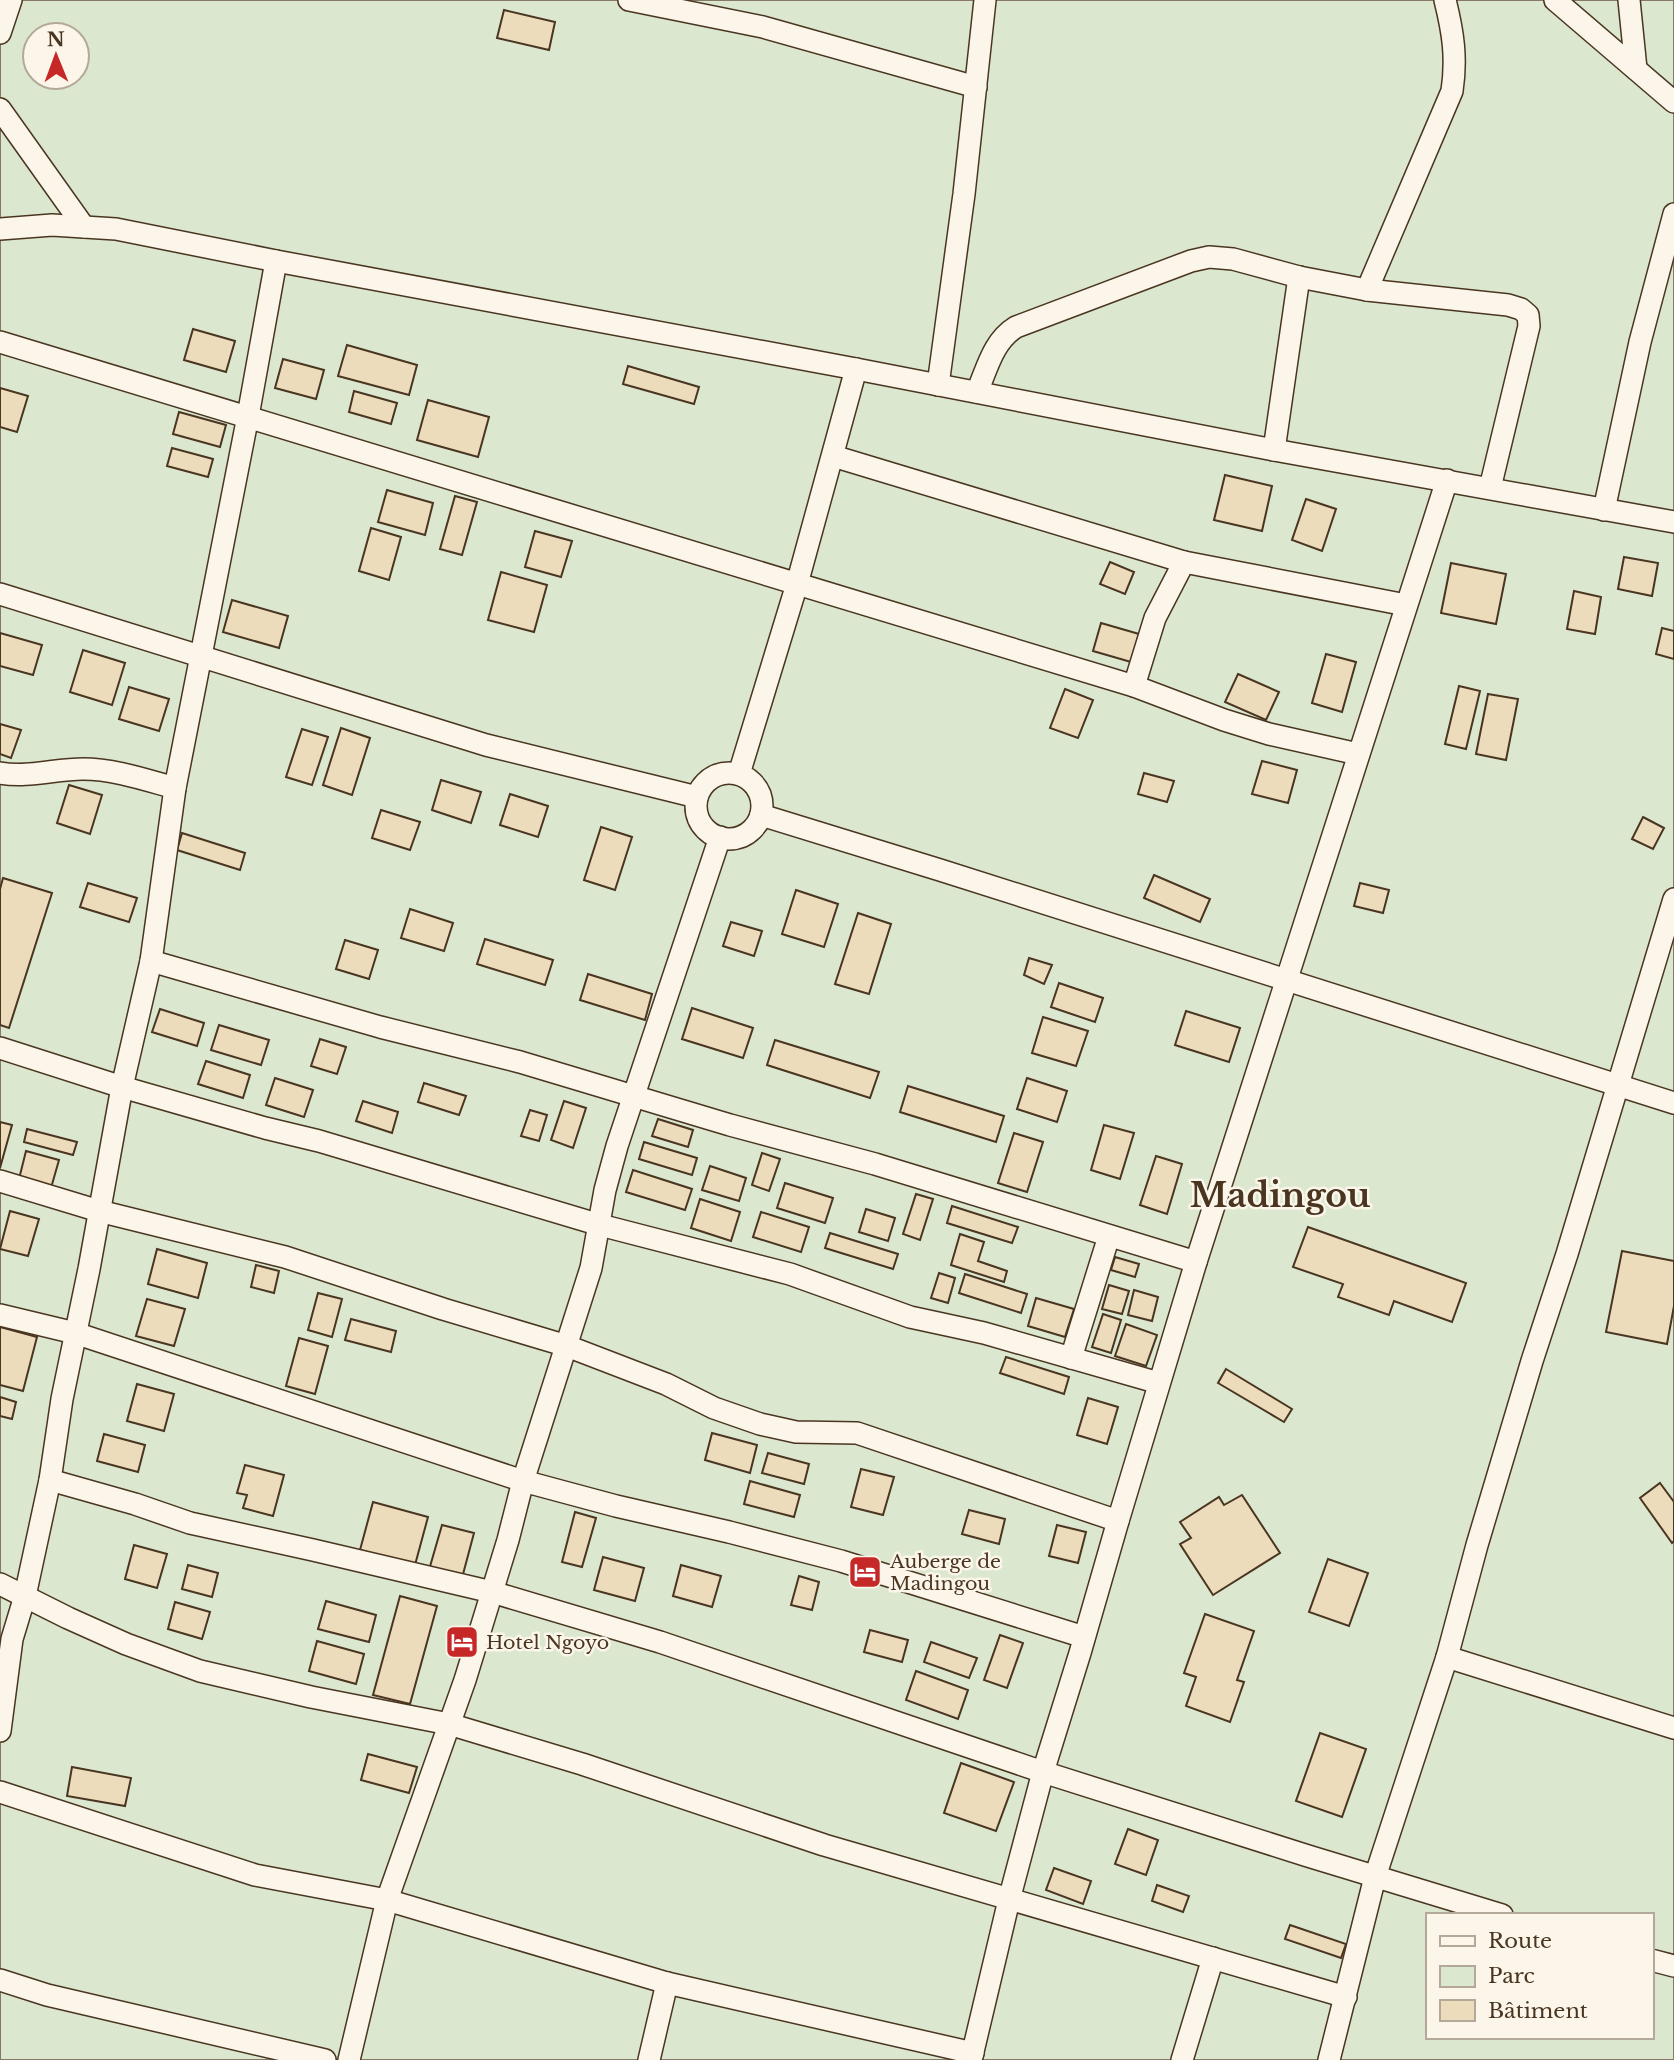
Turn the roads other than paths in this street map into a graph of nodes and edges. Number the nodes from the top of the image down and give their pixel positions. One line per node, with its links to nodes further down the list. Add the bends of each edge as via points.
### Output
1 (11, 0): 7 (street)
2 (629, 0): 9 (street, via 763,27)
3 (985, 0): 9 (street)
4 (1445, 0): 17 (street, via 1456,66 1452,90)
5 (1555, 0): 8 (street)
6 (1629, 0): 8 (street)
7 (0, 33)
8 (1636, 69): 10 (street)
9 (976, 87): 20 (street)
10 (1674, 102)
11 (0, 109): 13 (street)
12 (1674, 214): 27 (street, via 1640,342)
13 (84, 227): 14 (street); 15 (street, via 116,229)
14 (0, 229)
15 (275, 261): 19 (street); 22 (street)
16 (1299, 276): 17 (street); 21 (street, via 1233,259 1191,261 1006,333); 23 (street)
17 (1367, 290): 26 (street, via 1508,305 1528,315)
18 (0, 342): 22 (street)
19 (856, 369): 20 (street); 24 (street)
20 (938, 385): 21 (street)
21 (977, 392): 23 (street)
22 (248, 416): 30 (street); 33 (street)
23 (1274, 450): 25 (street)
24 (833, 456): 29 (street); 30 (street)
25 (1447, 480): 26 (street); 32 (street)
26 (1490, 488): 27 (street)
27 (1604, 510): 28 (street)
28 (1674, 522)
29 (1184, 562): 32 (street); 34 (street, via 1155,618)
30 (797, 584): 34 (street); 37 (street)
31 (0, 594): 33 (street)
32 (1406, 606): 35 (street)
33 (201, 655): 38 (street); 39 (street, via 486,745)
34 (1134, 686): 35 (street, via 1269,734)
35 (1358, 754): 44 (street)
36 (0, 773): 38 (street, via 83,769)
37 (739, 774): 39 (street, via 709,779); 40 (street, via 758,790)
38 (176, 788): 43 (street)
39 (697, 797): 41 (street, via 698,817 710,833)
40 (761, 815): 41 (street, via 746,834); 44 (street)
41 (720, 837): 48 (street)
42 (1674, 899): 46 (street)
43 (151, 961): 47 (street); 48 (street)
44 (1288, 981): 46 (street); 54 (street)
45 (0, 1048): 47 (street)
46 (1617, 1084): 49 (street); 67 (street, via 1484,1519)
47 (122, 1087): 51 (street); 52 (street)
48 (633, 1095): 52 (street); 53 (street)
49 (1674, 1103)
50 (0, 1181): 51 (street)
51 (99, 1211): 56 (street); 57 (street, via 285,1256)
52 (600, 1225): 57 (street); 58 (street, via 790,1274 910,1317)
53 (1110, 1236): 54 (street); 58 (street)
54 (1196, 1262): 59 (street)
55 (0, 1315): 56 (street)
56 (75, 1333): 60 (street); 61 (street)
57 (567, 1346): 61 (street); 62 (street, via 760,1424 796,1432 856,1433)
58 (1071, 1357): 59 (street)
59 (1159, 1383): 62 (street)
60 (50, 1480): 64 (street, via 190,1523); 65 (street)
61 (523, 1481): 64 (street); 66 (street, via 841,1561)
62 (1118, 1521): 66 (street)
63 (0, 1584): 65 (street)
64 (492, 1592): 68 (street); 71 (street, via 660,1642)
65 (25, 1596): 68 (street, via 126,1644 200,1671); 70 (street, via 12,1639)
66 (1084, 1637): 71 (street)
67 (1447, 1657): 69 (street); 73 (street)
68 (449, 1724): 74 (street); 75 (street)
69 (1674, 1728)
70 (0, 1731)
71 (1043, 1772): 73 (street); 75 (street)
72 (0, 1792): 74 (street, via 255,1875)
73 (1375, 1877): 76 (street); 82 (street)
74 (387, 1900): 81 (street); 85 (street)
75 (1009, 1900): 77 (street); 83 (street)
76 (1496, 1913)
77 (1213, 1958): 82 (street); 87 (street)
78 (1653, 1961): 79 (street)
79 (1674, 1966)
80 (0, 1980): 84 (street)
81 (667, 1983): 83 (street); 86 (street)
82 (1346, 1997): 88 (street)
83 (972, 2057)
84 (326, 2060)
85 (349, 2060)
86 (649, 2060)
87 (1182, 2060)
88 (1329, 2060)

